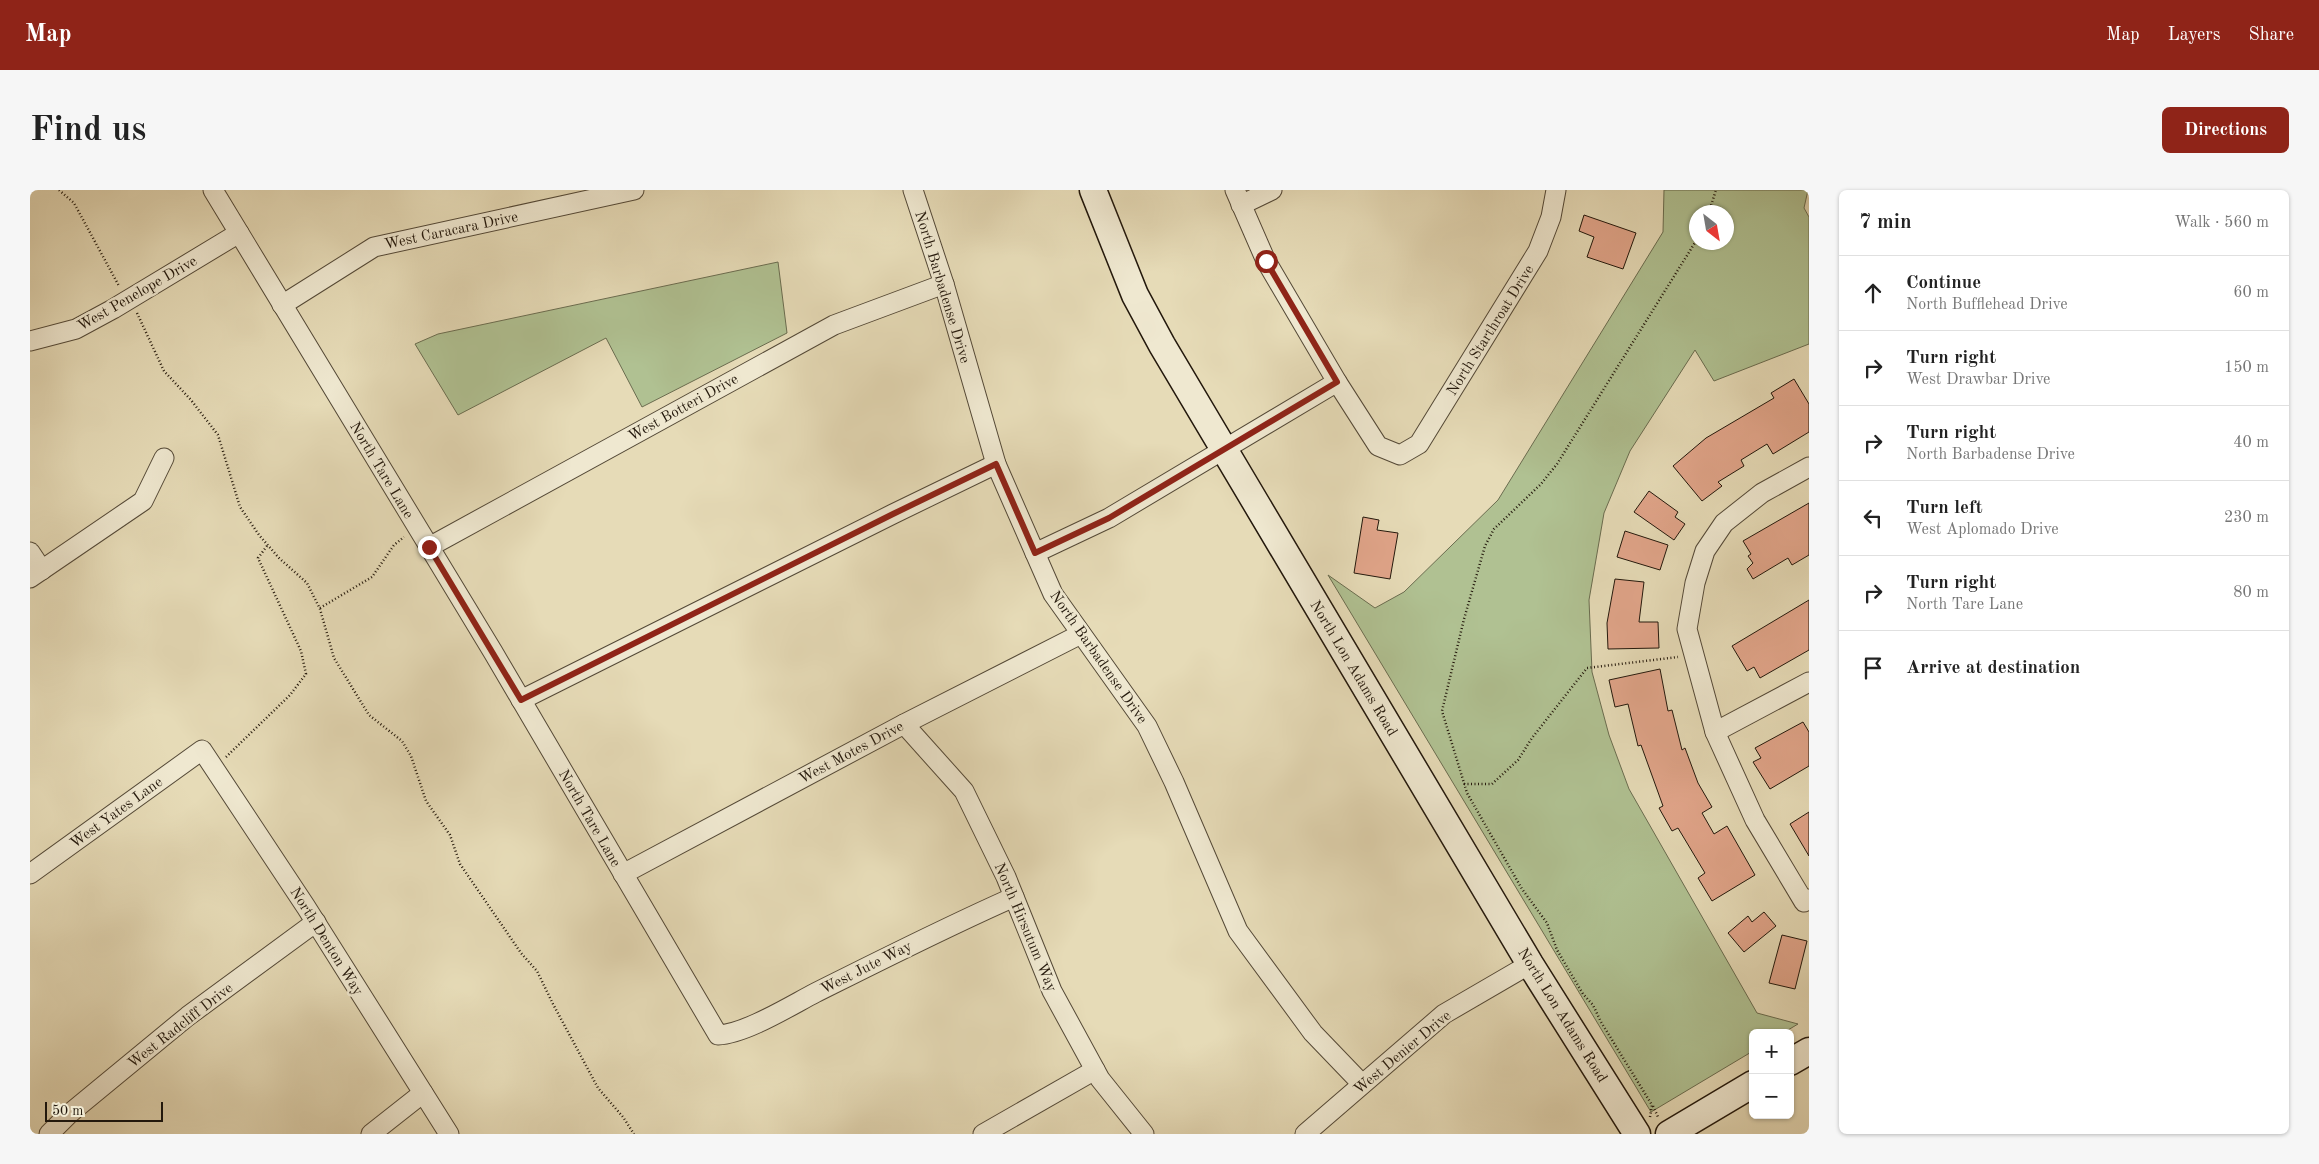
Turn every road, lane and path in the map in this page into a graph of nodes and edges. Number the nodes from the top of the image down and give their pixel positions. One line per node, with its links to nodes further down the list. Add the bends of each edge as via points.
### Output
1 (59, 190): 14 (path, via 74,203)
2 (213, 190): 11 (street, North Tare Lane)
3 (634, 190): 15 (street, West Caracara Drive, via 374,247)
4 (913, 190): 13 (street, North Barbadense Drive)
5 (1093, 190): 18 (street, North Lon Adams Road, via 1135,295)
6 (1272, 190): 9 (street)
7 (1556, 190): 17 (street, North Starthroat Drive, via 1551,217 1538,251 1418,444 1400,454 1378,446)
8 (1716, 190): 10 (path)
9 (1238, 197): 17 (street, via 1266,261)
10 (1711, 205)
11 (239, 233): 14 (street, West Penelope Drive); 15 (street, North Tare Lane)
12 (1690, 250): 37 (path, via 1557,464 1542,484 1494,529 1485,546 1442,711)
13 (944, 284): 20 (street, North Barbadense Drive); 24 (street, West Botteri Drive, via 834,324)
14 (128, 300): 16 (street, West Penelope Drive, via 76,328); 23 (path, via 140,318 164,371 218,435 240,507)
15 (282, 305): 22 (street, North Tare Lane)
16 (30, 341)
17 (1337, 382): 18 (street)
18 (1223, 450): 26 (street, via 1109,518); 43 (street, North Lon Adams Road)
19 (164, 458): 27 (street, via 143,501)
20 (996, 464): 26 (street, North Barbadense Drive); 32 (street)
21 (1809, 467): 30 (street, via 1762,493 1724,523 1704,552 1687,630)
22 (416, 526): 24 (street, North Tare Lane); 28 (path, via 394,545 372,577)
23 (268, 545): 28 (path, via 308,583); 36 (path, via 258,558 301,651 306,674 290,695)
24 (429, 547): 32 (street, North Tare Lane)
25 (30, 552): 27 (street)
26 (1035, 553): 29 (street, North Barbadense Drive, via 1053,594)
27 (36, 574)
28 (320, 609): 55 (path, via 334,658 369,715 402,742 411,756 426,801 450,835 460,864 537,971 598,1088)
29 (1081, 634): 33 (street, West Motes Drive); 48 (street, North Barbadense Drive, via 1147,726 1238,931 1313,1033)
30 (1694, 655): 34 (street); 37 (path, via 1587,668 1518,760 1492,784)
31 (1809, 682): 34 (street)
32 (521, 700): 39 (street, North Tare Lane)
33 (904, 724): 39 (street, West Motes Drive); 40 (street, North Hirsutum Way, via 964,791)
34 (1714, 732): 41 (street, via 1755,820)
35 (202, 750): 36 (street, North Denton Way); 38 (street, West Yates Lane)
36 (214, 768): 42 (street, North Denton Way)
37 (1464, 784): 51 (path, via 1522,889 1547,923 1562,957 1652,1104)
38 (30, 874)
39 (623, 874): 44 (street, North Tare Lane)
40 (1014, 897): 44 (street, West Jute Way, via 957,922 764,1019 728,1035); 47 (street, North Hirsutum Way, via 1052,991)
41 (1806, 901)
42 (316, 922): 50 (street, North Denton Way); 52 (street, West Radcliff Drive, via 188,1016 68,1114)
43 (1530, 964): 48 (street, West Denier Drive, via 1444,1014); 51 (street, North Lon Adams Road)
44 (718, 1035)
45 (1809, 1051): 46 (street)
46 (1794, 1060)
47 (1095, 1070): 56 (street); 57 (street, North Hirsutum Way)
48 (1362, 1084): 58 (street, West Denier Drive)
49 (1749, 1086): 51 (street)
50 (423, 1093): 53 (street); 54 (street, North Denton Way)
51 (1652, 1131)
52 (49, 1134)
53 (371, 1134)
54 (449, 1134)
55 (634, 1134)
56 (983, 1134)
57 (1144, 1134)
58 (1306, 1134)

